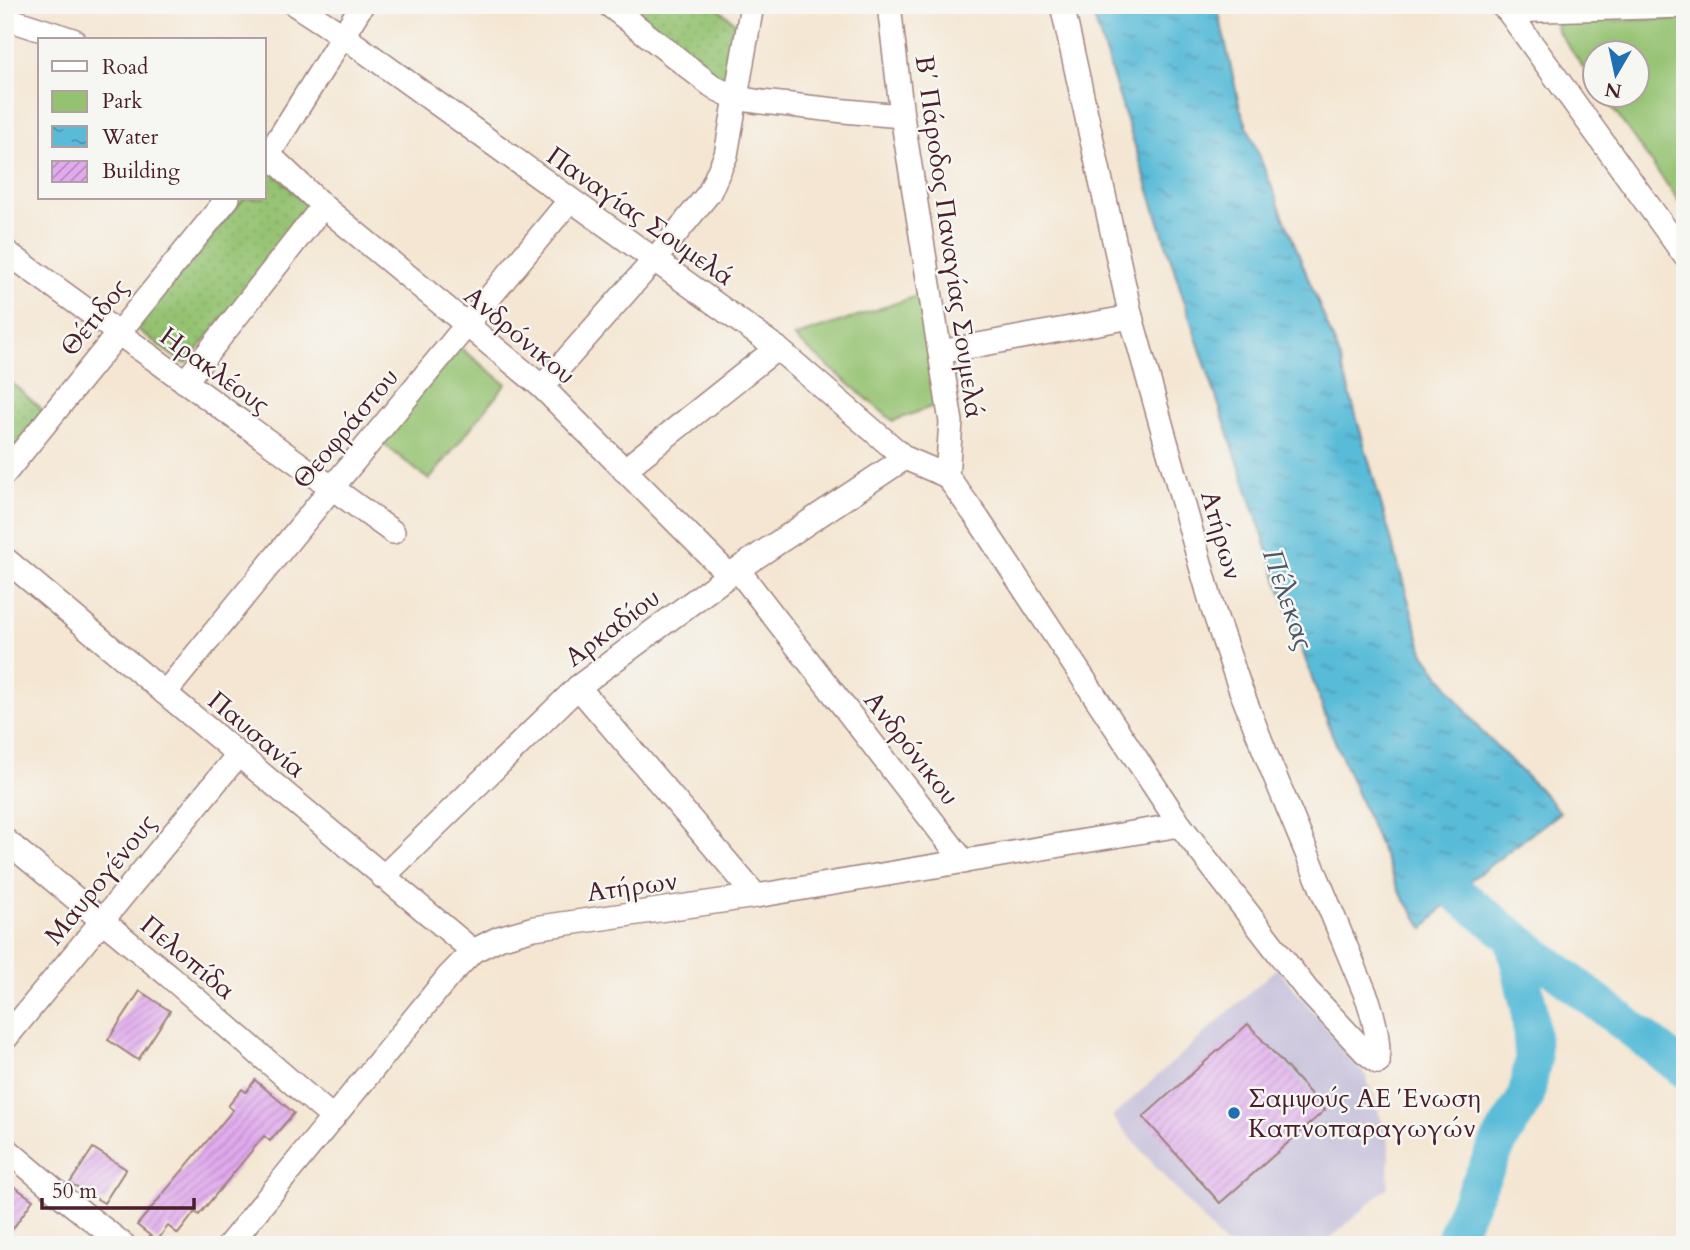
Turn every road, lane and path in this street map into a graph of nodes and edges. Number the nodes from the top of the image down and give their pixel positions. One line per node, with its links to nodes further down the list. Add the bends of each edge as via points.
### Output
1 (296, 5): 11 (street, Παναγίας Σουμελά)
2 (362, 5): 11 (street)
3 (609, 5): 13 (street, via 712,85)
4 (889, 5): 14 (street, Β΄ Πάροδος Παναγίας Σουμελά)
5 (1062, 5): 22 (street, Ατήρων)
6 (1583, 6): 7 (street); 8 (street)
7 (1685, 6)
8 (1504, 8): 20 (street)
9 (746, 9): 13 (street)
10 (9, 17): 12 (street)
11 (342, 36): 15 (street); 17 (street, Παναγίας Σουμελά)
12 (67, 38)
13 (736, 97): 14 (street); 21 (street, via 726,155 709,192)
14 (902, 116): 26 (street, Β΄ Πάροδος Παναγίας Σουμελά)
15 (266, 155): 18 (street, Ανδρόνικου)
16 (226, 200): 24 (street, Θέτιδος)
17 (570, 200): 21 (street, Παναγίας Σουμελά); 23 (street, Θεοφράστου)
18 (323, 206): 23 (street, Ανδρόνικου); 27 (street)
19 (5, 251): 24 (street, Ηρακλέους)
20 (1685, 256)
21 (655, 259): 25 (street, Παναγίας Σουμελά); 28 (street)
22 (1131, 317): 26 (street); 40 (street, Ατήρων, via 1213,609 1269,762 1368,1000 1379,1046 1378,1062 1307,990)
23 (467, 326): 28 (street, Ανδρόνικου); 33 (street, Θεοφράστου)
24 (117, 333): 27 (street, Ηρακλέους); 31 (street, Θέτιδος)
25 (777, 348): 29 (street, Παναγίας Σουμελά); 30 (street)
26 (940, 352): 32 (street, Β΄ Πάροδος Παναγίας Σουμελά, via 951,422)
27 (184, 382): 33 (street, Ηρακλέους)
28 (542, 387): 30 (street, Ανδρόνικου)
29 (905, 458): 32 (street, Παναγίας Σουμελά); 36 (street, Αρκαδίου)
30 (624, 470): 36 (street, Ανδρόνικου)
31 (5, 473)
32 (947, 477): 40 (street)
33 (331, 489): 34 (street, Ηρακλέους); 38 (street, Θεοφράστου)
34 (393, 532)
35 (5, 559): 38 (street, Παυσανία)
36 (734, 572): 37 (street, Αρκαδίου); 42 (street, Ανδρόνικου)
37 (578, 687): 43 (street, Αρκαδίου); 44 (street)
38 (165, 693): 39 (street, Παυσανία)
39 (239, 755): 43 (street, Παυσανία); 45 (street, Μαυρογένους)
40 (1180, 825): 42 (street, Ατήρων)
41 (5, 840): 45 (street, Πελοπίδα)
42 (964, 862): 44 (street, Ατήρων)
43 (383, 877): 46 (street, Παυσανία)
44 (756, 896): 46 (street, Ατήρων, via 534,928)
45 (102, 921): 47 (street, Μαυρογένους); 48 (street, Πελοπίδα)
46 (473, 951): 48 (street, Ατήρων)
47 (5, 1039)
48 (333, 1118): 51 (street, Ατήρων)
49 (5, 1148): 50 (street)
50 (124, 1245)
51 (229, 1245)

